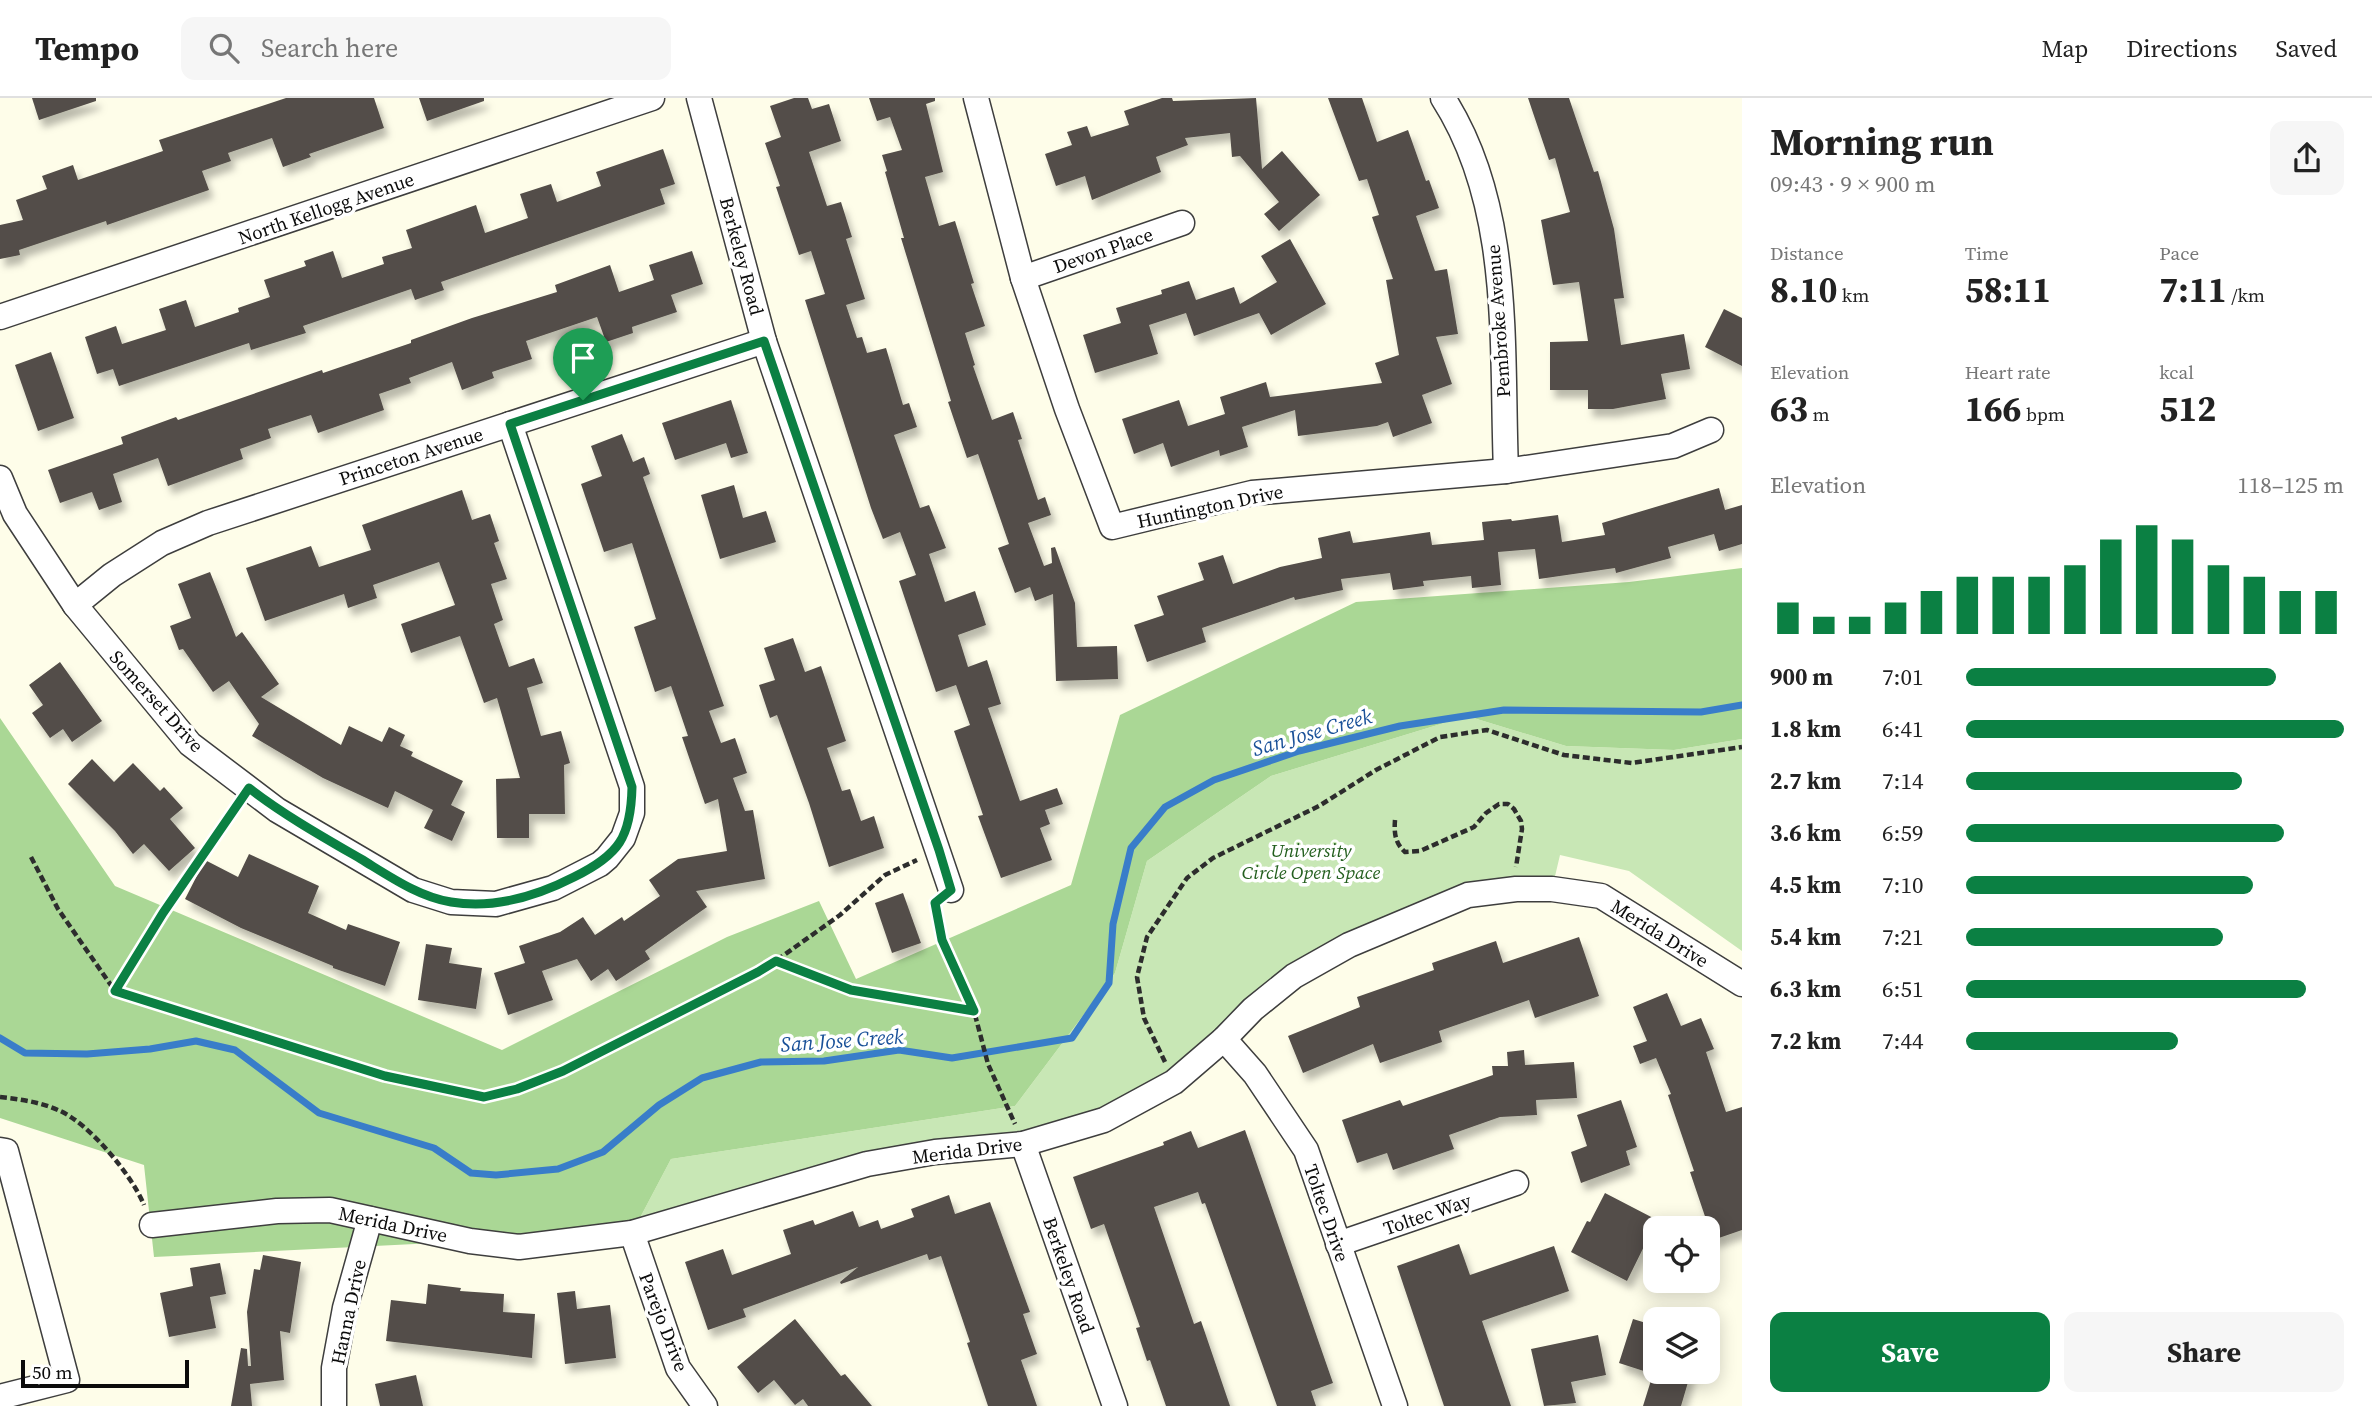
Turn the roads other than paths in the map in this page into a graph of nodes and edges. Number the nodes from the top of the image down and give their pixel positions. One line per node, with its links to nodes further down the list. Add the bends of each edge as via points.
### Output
1 (652, 98): 7 (street, North Kellogg Avenue)
2 (699, 98): 8 (street, Berkeley Road)
3 (976, 98): 6 (street, Huntington Drive)
4 (1443, 98): 11 (street, Pembroke Avenue, via 1457,119 1484,189 1498,266)
5 (1182, 223): 6 (street, Devon Place)
6 (1023, 278): 11 (street, Huntington Drive, via 1112,527 1252,493)
7 (0, 317)
8 (764, 341): 9 (street, Princeton Avenue); 14 (street, Berkeley Road)
9 (510, 424): 13 (street, Princeton Avenue, via 208,523 162,543); 13 (street, Somerset Drive, via 632,787 632,813 623,838 600,864 553,888 496,904 451,902 413,890 277,810 190,744)
10 (1711, 430): 11 (street, Huntington Drive, via 1673,446)
11 (1506, 471)
12 (0, 478): 13 (street, Somerset Drive, via 15,514)
13 (75, 605)
14 (951, 890)
15 (1742, 984): 16 (street, Merida Drive, via 1601,896 1516,889 1468,895 1349,946 1294,976)
16 (1224, 1039): 17 (street, Merida Drive, via 1174,1082 1104,1120); 23 (street, Toltec Drive, via 1255,1074 1306,1150)
17 (1024, 1144): 22 (street, Merida Drive, via 867,1164); 27 (street, Berkeley Road)
18 (0, 1150): 24 (street, via 6,1151 67,1380)
19 (1516, 1183): 23 (street, Toltec Way)
20 (370, 1219): 21 (street, Merida Drive, via 330,1210 277,1211); 22 (street, Merida Drive, via 519,1247); 25 (street, Hanna Drive, via 345,1308 334,1368)
21 (152, 1225)
22 (632, 1233): 26 (street, Parejo Drive, via 678,1368)
23 (1338, 1244): 28 (street, Toltec Drive)
24 (0, 1397)
25 (334, 1406)
26 (705, 1406)
27 (1115, 1406)
28 (1395, 1406)

